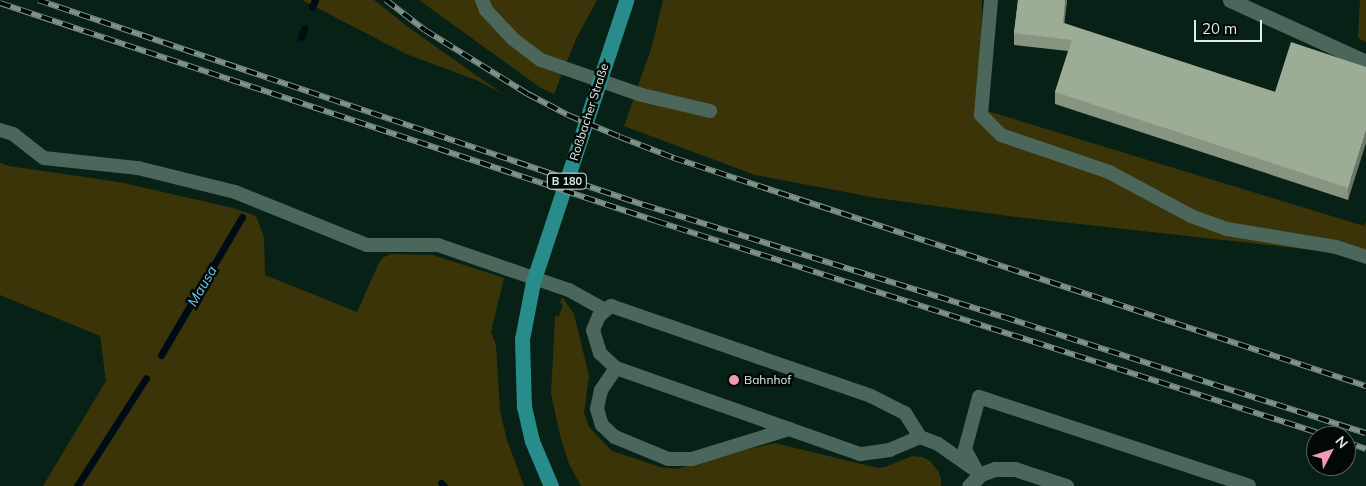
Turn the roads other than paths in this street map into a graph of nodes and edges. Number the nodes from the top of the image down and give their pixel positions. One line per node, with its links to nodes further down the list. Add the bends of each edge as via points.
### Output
1 (482, 0): 6 (lane, via 486,10 513,39 541,60 642,95)
2 (626, 0): 14 (main road, Roßbacher Straße / B 180, via 533,282 522,339 524,407 532,441)
3 (991, 0): 8 (lane, via 981,115 1001,135 1110,172 1191,216 1227,228 1336,247)
4 (1230, 0): 5 (street)
5 (1366, 62)
6 (710, 111)
7 (0, 130): 9 (lane, via 13,134 44,158 138,168 235,192 366,245 438,245 569,290)
8 (1366, 257)
9 (605, 310): 10 (lane, via 593,330 600,353); 12 (lane, via 611,306 634,312 871,396 905,413)
10 (616, 368): 11 (lane); 11 (lane, via 601,390 597,409 602,425 615,437 668,459 692,459)
11 (789, 429): 12 (lane, via 860,454 890,450)
12 (920, 437): 13 (lane, via 938,444)
13 (981, 474): 15 (street); 16 (street, via 995,469 1015,469); 17 (lane, via 970,464 965,449 979,397)
14 (551, 486)
15 (969, 486)
16 (1066, 486)
17 (1249, 486)

